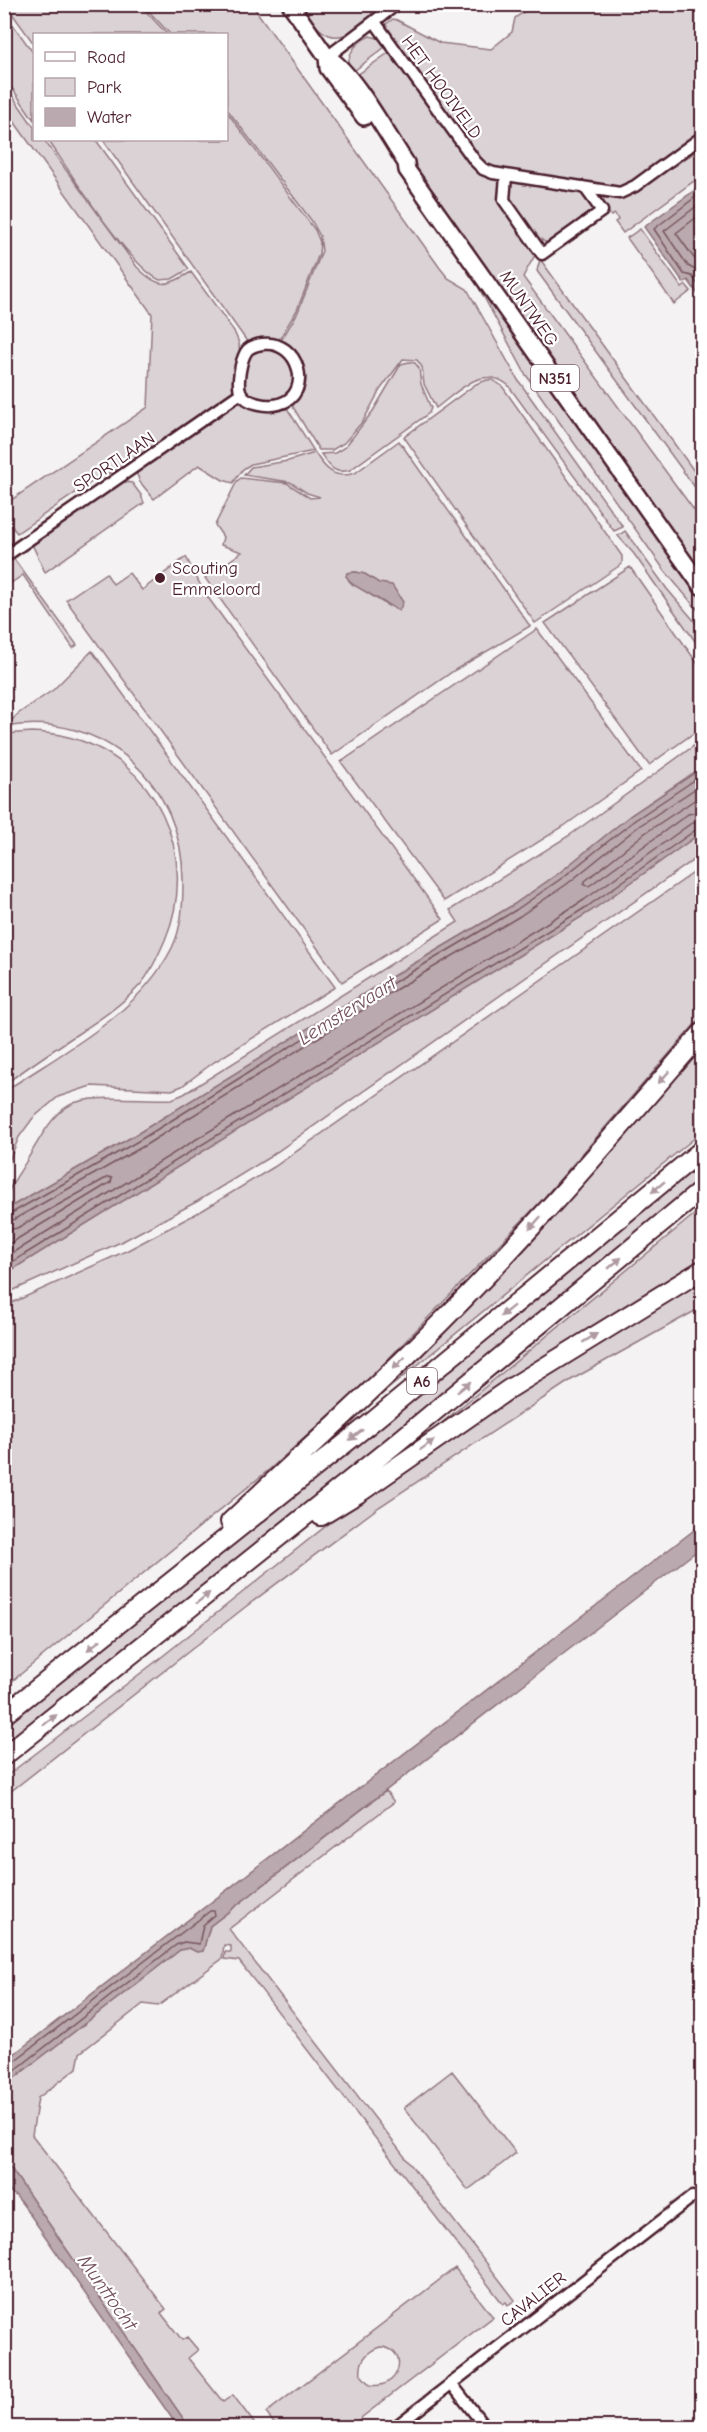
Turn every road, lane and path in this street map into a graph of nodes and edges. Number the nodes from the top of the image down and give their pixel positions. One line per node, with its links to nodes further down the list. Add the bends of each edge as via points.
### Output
1 (290, 4): 4 (main road, MUNTWEG / N351)
2 (397, 4): 3 (street)
3 (375, 22): 4 (street); 6 (street, HET HOOIVELD, via 475,161 488,171)
4 (327, 57): 10 (main road, MUNTWEG / N351, via 328,68 407,170)
5 (702, 137): 7 (street, HET HOOIVELD, via 630,189 617,193)
6 (506, 176): 7 (street, HET HOOIVELD); 7 (street, via 504,200 542,254 602,211)
7 (586, 189)
8 (241, 393): 8 (street, via 264,404 286,401 298,381 296,360 277,345 251,347 243,358); 9 (street, SPORTLAAN)
9 (4, 557)
10 (702, 587)
11 (702, 1033): 16 (highway, A6, one-way to 16, via 470,1293)
12 (702, 1150): 16 (highway, A6, one-way to 16)
13 (702, 1190): 15 (highway, A6, one-way to 13)
14 (702, 1270): 15 (highway, A6, one-way to 14, via 362,1491 509,1389)
15 (256, 1556): 18 (highway, A6, one-way to 15)
16 (140, 1609): 17 (highway, A6, one-way to 17)
17 (4, 1715)
18 (4, 1756)
19 (692, 2197): 20 (street, CAVALIER)
20 (451, 2383): 21 (street, CAVALIER); 22 (street)
21 (394, 2427)
22 (486, 2427)

